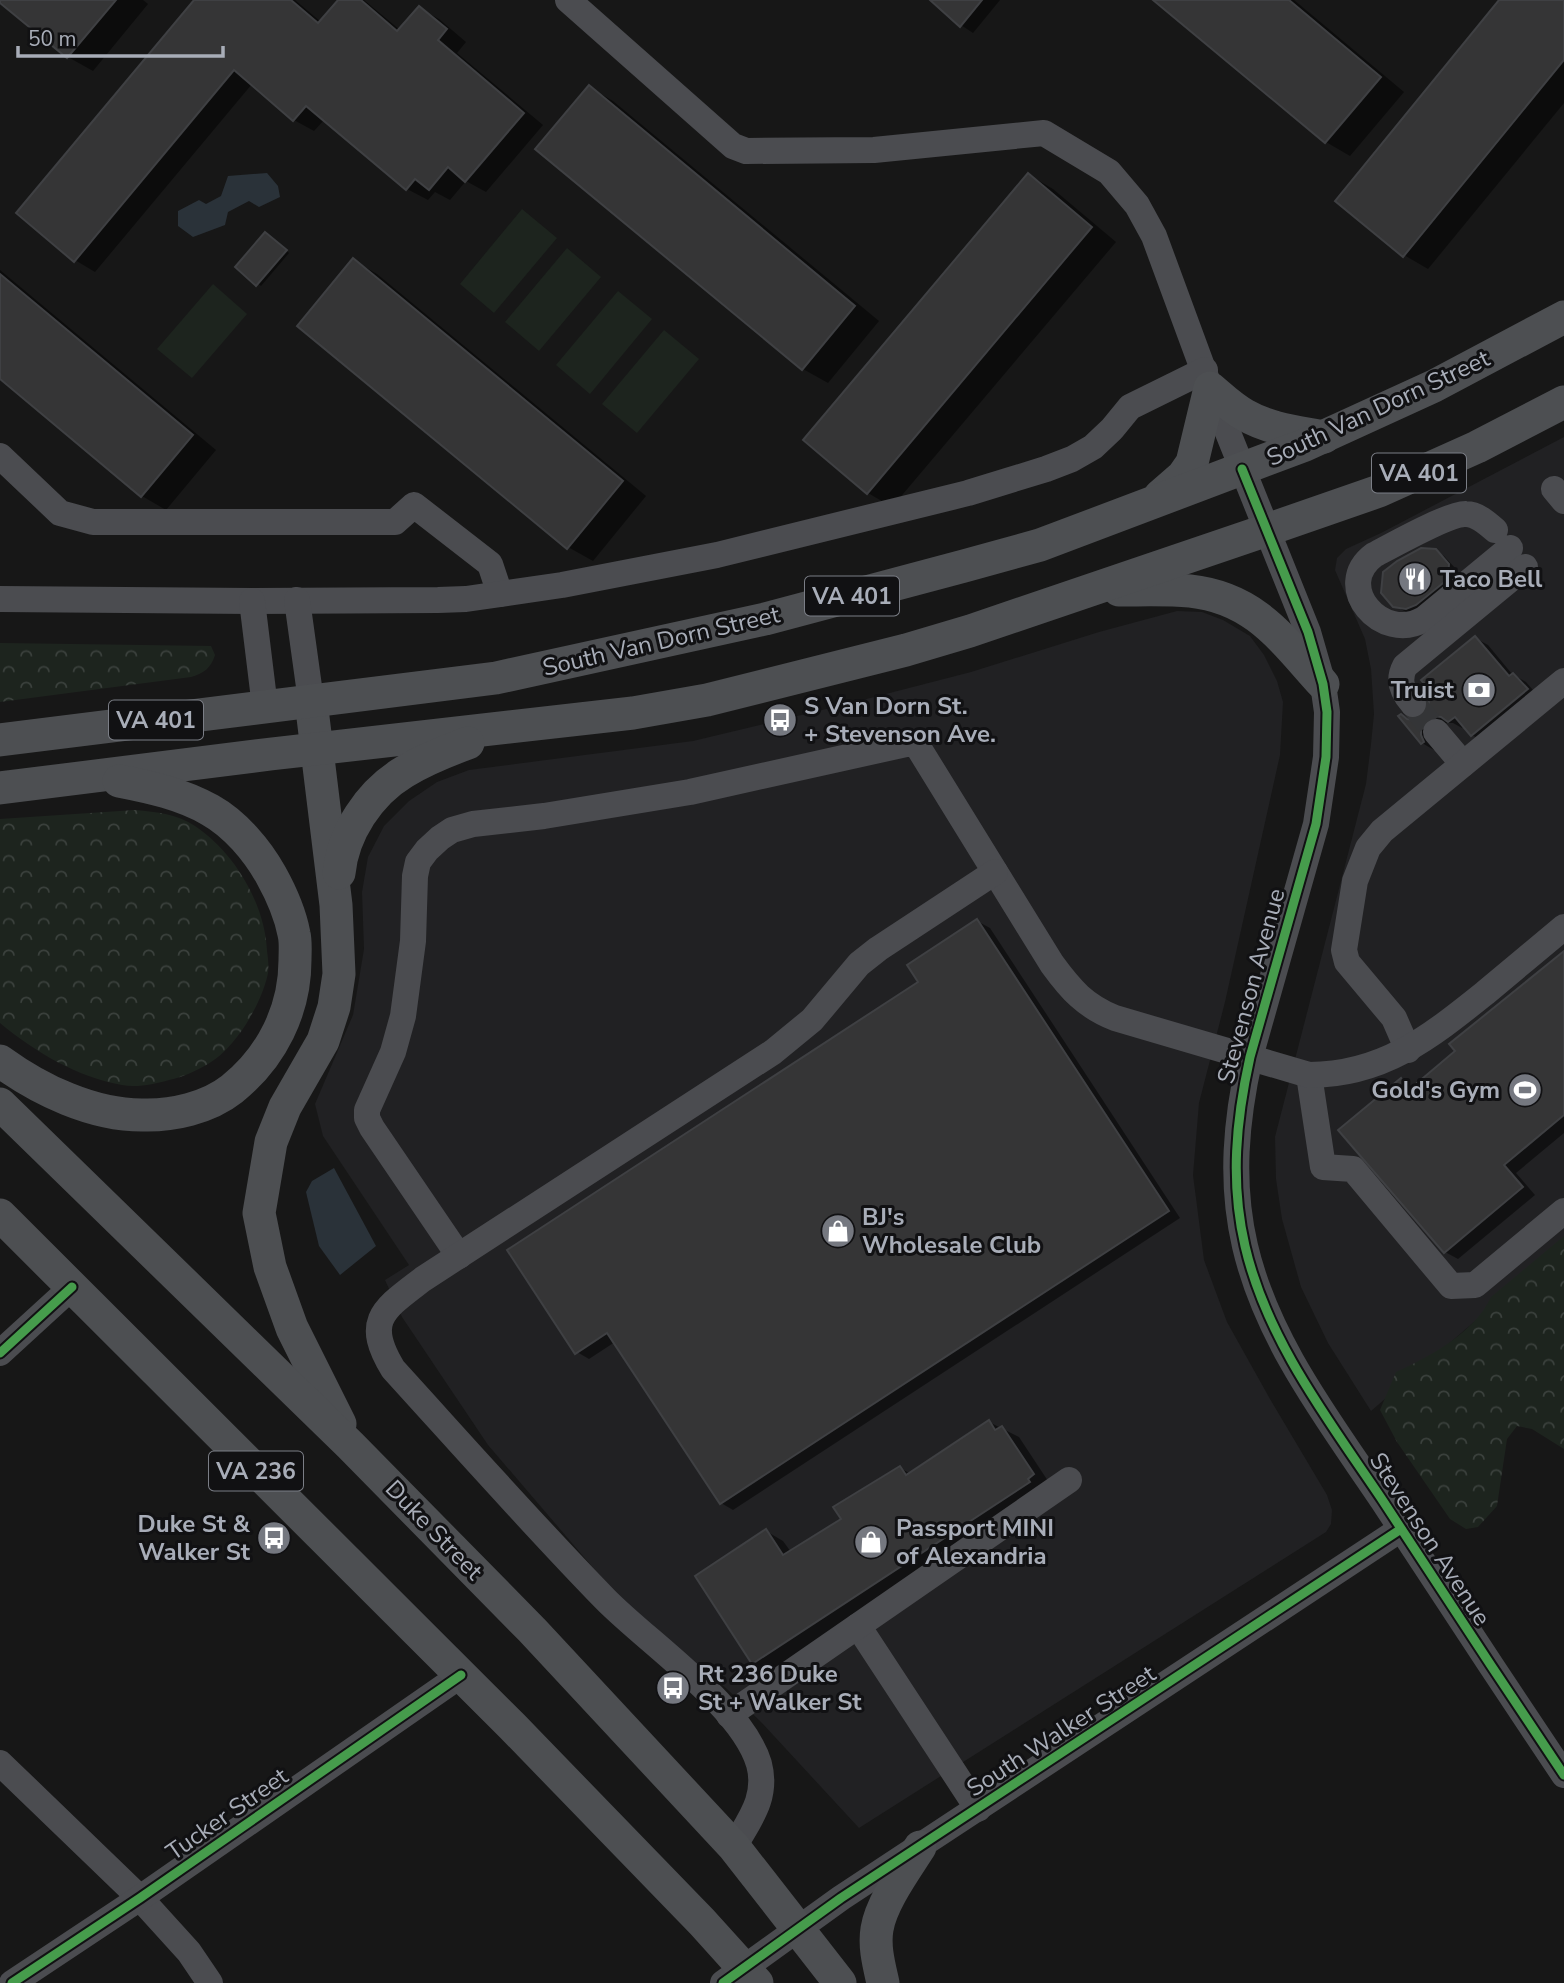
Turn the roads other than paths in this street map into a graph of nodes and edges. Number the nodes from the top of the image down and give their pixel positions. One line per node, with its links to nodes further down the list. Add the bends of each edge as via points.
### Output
1 (568, 0): 3 (street, Stevenson Avenue, via 722,137 746,151 874,150 1044,133 1109,172 1137,205 1154,236)
2 (1564, 317): 5 (main road, South Van Dorn Street / VA 401, via 1434,386)
3 (1208, 379): 5 (main road, via 1249,417); 7 (street, Stevenson Avenue); 8 (main road, via 1192,463); 12 (street, via 1130,407 1093,447 1072,459 968,493 718,555)
4 (1564, 402): 9 (main road, VA 401, via 1379,491)
5 (1324, 437): 7 (main road, South Van Dorn Street / VA 401)
6 (0, 456): 12 (street, via 60,513 93,522 395,522 414,505 490,564)
7 (1242, 469): 8 (main road, South Van Dorn Street / VA 401); 9 (street, Stevenson Avenue)
8 (1149, 505): 18 (main road, South Van Dorn Street / VA 401, via 1040,545 765,619 496,678)
9 (1267, 530): 11 (main road, VA 401); 17 (street, Stevenson Avenue, via 1308,632)
10 (1510, 548): 10 (street, via 1479,518 1463,514 1374,555 1360,569 1358,587 1364,603 1379,619 1413,625); 19 (street, via 1405,666 1402,689)
11 (1096, 589): 17 (main road, via 1188,591 1229,600 1273,630); 21 (main road, VA 401, via 906,650 707,699)
12 (499, 593): 14 (street, via 438,600)
13 (0, 598): 15 (street)
14 (297, 600): 15 (street); 18 (street)
15 (252, 601): 20 (street)
16 (1564, 681): 26 (street)
17 (1323, 684): 33 (street, Stevenson Avenue, via 1326,757 1316,824)
18 (311, 701): 20 (main road, South Van Dorn Street / VA 401); 24 (main road)
19 (1413, 704)
20 (265, 707): 23 (main road, South Van Dorn Street / VA 401); 25 (main road)
21 (506, 728): 24 (main road, VA 401); 30 (main road, via 420,763 382,789 353,828 340,864)
22 (1436, 732): 26 (street)
23 (0, 740)
24 (317, 749): 25 (main road, VA 401); 30 (main road)
25 (271, 754): 27 (main road, VA 401)
26 (1462, 764): 32 (street, via 1375,838 1353,892 1344,950 1347,962 1394,1018)
27 (96, 777): 28 (main road, VA 401); 34 (main road, via 179,796 210,810 251,846 282,896 295,935 295,980 289,1010 256,1066 231,1090 209,1102 166,1114 109,1112 86,1105)
28 (0, 788)
29 (995, 872): 33 (street, via 1052,964 1089,1005 1115,1018); 39 (street, via 859,964 812,1020 772,1052); 39 (street, via 915,742 690,792 473,824 440,838 418,862 403,1016 367,1118)
30 (336, 905): 42 (main road, via 339,974 334,1007 323,1041 285,1107 271,1142 259,1213 270,1268 292,1328)
31 (1564, 927): 32 (street)
32 (1408, 1050): 35 (street, via 1358,1070)
33 (1250, 1057): 35 (street); 44 (street, Stevenson Avenue, via 1241,1096 1236,1158 1240,1214 1253,1274 1286,1350)
34 (0, 1062)
35 (1309, 1075): 37 (street, via 1323,1167 1353,1169 1451,1286 1475,1285)
36 (0, 1104): 42 (main road, Duke Street)
37 (1564, 1211)
38 (0, 1215): 40 (main road, VA 236)
39 (459, 1256): 47 (street, via 392,1303 379,1322 383,1353 607,1601)
40 (72, 1287): 41 (street); 46 (main road, VA 236)
41 (0, 1353)
42 (350, 1445): 51 (main road, Duke Street, via 532,1630)
43 (1069, 1480): 45 (street)
44 (1401, 1529): 49 (street, Stevenson Avenue); 50 (street, South Walker Street)
45 (858, 1626): 47 (street); 50 (street)
46 (461, 1675): 53 (street, Tucker Street); 55 (main road, VA 236, via 610,1825)
47 (729, 1715): 51 (street, via 752,1747 762,1782 761,1799)
48 (0, 1763): 53 (street)
49 (1564, 1775)
50 (978, 1809): 52 (street, South Walker Street)
51 (734, 1847): 54 (main road, Duke Street)
52 (920, 1847): 54 (street, South Walker Street); 59 (main road, via 889,1897 877,1927)
53 (140, 1898): 56 (street, Tucker Street); 57 (street, via 190,1952)
54 (798, 1929): 55 (street, South Walker Street); 58 (main road, Duke Street)
55 (742, 1978)
56 (12, 1983)
57 (210, 1983)
58 (840, 1983)
59 (883, 1983)

